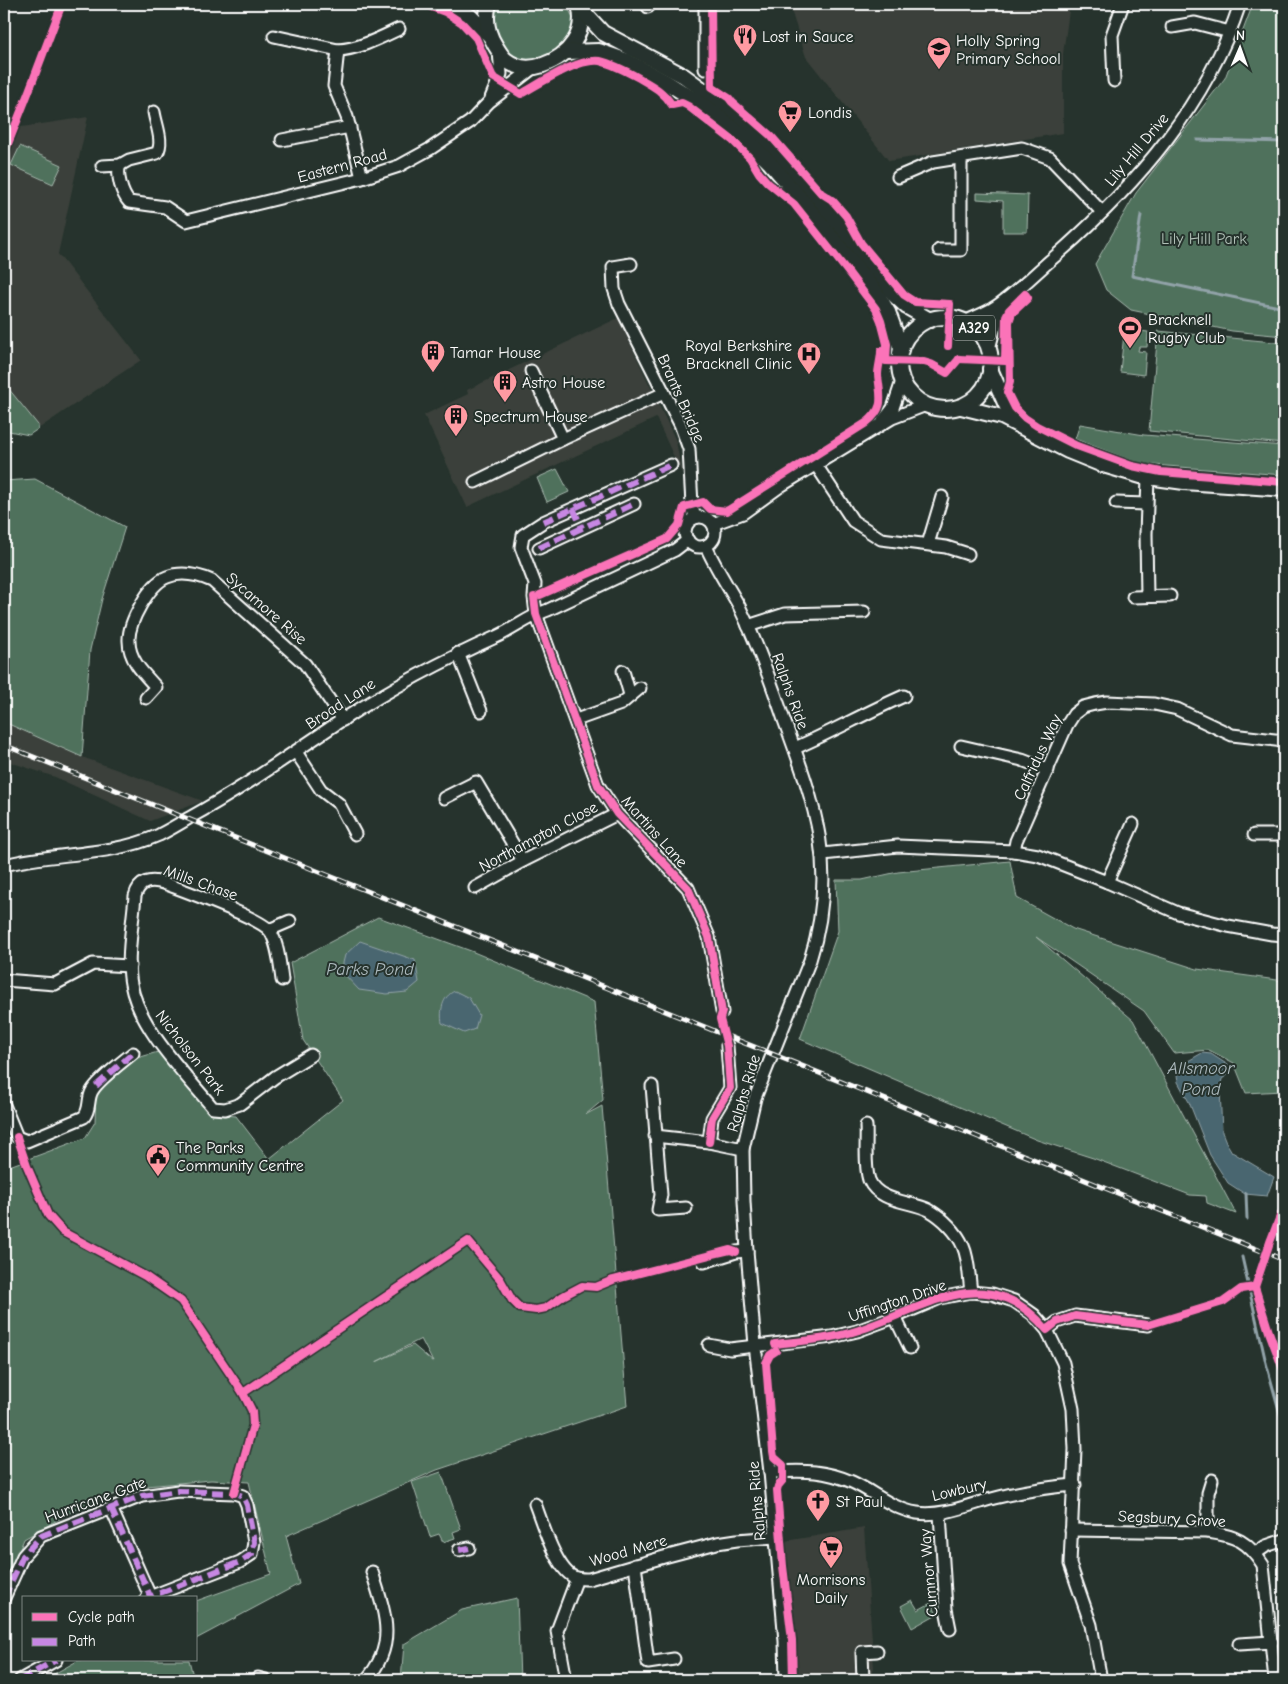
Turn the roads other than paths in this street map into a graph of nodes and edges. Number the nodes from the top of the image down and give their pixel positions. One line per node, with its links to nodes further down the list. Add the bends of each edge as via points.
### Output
1 (446, 4): 11 (main road, via 470,16)
2 (489, 4): 11 (main road, via 486,19)
3 (706, 4): 16 (street)
4 (1124, 4): 17 (street, via 1112,35)
5 (1240, 4): 9 (street, Lily Hill Drive)
6 (579, 6): 14 (main road, A329, via 580,27); 31 (main road, A329, via 603,33 684,76 740,117 806,185 895,296)
7 (1172, 28): 9 (street, via 1195,23)
8 (399, 29): 12 (street, via 346,50)
9 (1230, 32): 27 (street, Lily Hill Drive, via 1204,85 1172,134)
10 (274, 36): 12 (street)
11 (490, 37): 13 (main road)
12 (338, 50): 20 (street, via 334,86)
13 (499, 52): 15 (main road, via 513,64); 18 (street, Eastern Road, via 501,74)
14 (567, 52): 15 (main road); 33 (main road, via 599,51 625,60 709,108 743,136 796,193 876,292 888,312)
15 (534, 68): 18 (street, Eastern Road)
16 (705, 69)
17 (1114, 81)
18 (489, 102): 26 (street, Eastern Road, via 470,122 430,149 399,166)
19 (154, 112): 23 (street, via 160,140 158,152)
20 (350, 127): 21 (street); 26 (street)
21 (282, 140)
22 (962, 158): 25 (street, via 933,162); 27 (street, via 1022,148 1050,158); 28 (street, via 961,250)
23 (120, 165): 24 (street); 26 (street, Eastern Road, via 121,184 129,202 165,207 186,221)
24 (102, 166)
25 (898, 177)
26 (362, 178)
27 (1102, 212): 30 (street, Lily Hill Drive)
28 (939, 250)
29 (631, 264): 38 (street, Brants Bridge, via 613,267 614,289)
30 (1018, 288): 32 (street, Lily Hill Drive, via 992,308); 34 (street, Lily Hill Drive, via 1000,312)
31 (930, 320): 32 (main road, A329, via 944,318); 33 (main road, A329, via 912,332)
32 (964, 322): 34 (main road, A329, via 981,335)
33 (901, 348): 37 (main road, via 898,366)
34 (989, 349): 35 (main road, A329)
35 (990, 370): 40 (main road, A329, via 981,394); 42 (main road, A329, via 1011,413)
36 (531, 371): 43 (street)
37 (902, 381): 39 (main road, via 916,400); 41 (street, via 893,408)
38 (664, 393): 43 (street); 54 (street, Brants Bridge, via 689,449)
39 (926, 405): 40 (main road, A329); 41 (street)
40 (961, 407): 42 (main road, A329, via 1002,417)
41 (879, 426): 45 (street)
42 (1029, 431): 46 (main road, A329, via 1074,454)
43 (563, 439): 47 (street)
44 (671, 465): 53 (street, Martins Lane, via 634,487)
45 (816, 465): 55 (street, via 743,513); 58 (street, via 853,521 881,539)
46 (1148, 478): 48 (main road, A329); 52 (street)
47 (475, 482)
48 (1284, 489)
49 (942, 497): 58 (street)
50 (1116, 503): 52 (street)
51 (634, 504): 56 (street)
52 (1146, 504): 62 (street)
53 (573, 508): 56 (street); 66 (street, Martins Lane, via 523,535 520,547 535,584)
54 (695, 518): 55 (street, via 705,518); 57 (street, via 686,528)
55 (713, 524): 59 (street, via 715,534)
56 (582, 528): 60 (street)
57 (688, 540): 59 (street, via 698,547); 66 (street, Broad Lane, via 675,550)
58 (928, 544): 61 (street)
59 (706, 546): 67 (street, Ralphs Ride)
60 (539, 548)
61 (968, 554)
62 (1147, 596): 63 (street); 64 (street)
63 (1170, 596)
64 (1133, 597)
65 (864, 612): 67 (street, via 785,614)
66 (536, 614): 68 (street, Broad Lane, via 506,632); 76 (street, Martins Lane)
67 (748, 626): 79 (street, Ralphs Ride)
68 (458, 653): 74 (street); 75 (street, Broad Lane, via 409,678)
69 (623, 671): 71 (street)
70 (640, 688): 71 (street)
71 (630, 695): 76 (street, via 621,704)
72 (904, 696): 79 (street)
73 (146, 698): 75 (street, Sycamore Rise, via 156,687 136,666 128,642 134,617 153,589 166,577 198,575 212,581 305,664)
74 (482, 711)
75 (343, 720): 80 (street, Broad Lane)
76 (576, 720): 83 (street, Martins Lane, via 598,785)
77 (1284, 741): 81 (street, Calfridus Way, via 1232,735 1177,709 1154,704 1107,702 1083,707 1074,714)
78 (961, 746): 81 (street)
79 (795, 748): 89 (street, Ralphs Ride, via 816,816)
80 (296, 752): 85 (street, via 321,790 338,804); 91 (street, Broad Lane, via 209,808 159,835 93,853)
81 (1048, 770): 88 (street, Calfridus Way)
82 (444, 798): 90 (street, via 476,782)
83 (617, 814): 90 (street, Northampton Close); 100 (street, Martins Lane, via 688,888 709,937)
84 (1133, 824): 92 (street)
85 (355, 834)
86 (1254, 835): 87 (street)
87 (1284, 835)
88 (1014, 850): 89 (street, via 898,846); 92 (street, via 1038,855)
89 (823, 854): 109 (street, Ralphs Ride, via 824,889 817,937 755,1098)
90 (522, 861): 93 (street, Northampton Close)
91 (4, 865)
92 (1107, 882): 96 (street, via 1178,913 1228,926)
93 (475, 888)
94 (290, 921): 95 (street)
95 (269, 930): 97 (street, Mills Chase, via 251,918 164,883 156,880 145,882 135,896); 99 (street)
96 (1284, 935)
97 (130, 966): 98 (street, via 93,964 55,984); 103 (street, Nicholson Park, via 138,1010 213,1108 225,1109 240,1104)
98 (4, 980)
99 (282, 980)
100 (722, 1012)
101 (727, 1046): 108 (street, via 730,1088 712,1118)
102 (133, 1053): 105 (street, via 90,1092 84,1117 27,1141 17,1137)
103 (311, 1055)
104 (652, 1086): 107 (street)
105 (4, 1106)
106 (866, 1126): 113 (street, via 869,1181 878,1191 893,1199 930,1211 955,1231 964,1248)
107 (655, 1136): 108 (street); 110 (street, via 661,1195 658,1210)
108 (709, 1142): 109 (street)
109 (743, 1149): 111 (street, Ralphs Ride)
110 (686, 1208)
111 (747, 1251): 112 (street); 118 (street, Ralphs Ride)
112 (704, 1262)
113 (971, 1292): 114 (street, Uffington Drive, via 940,1298); 116 (street, Uffington Drive, via 1014,1301 1034,1315)
114 (895, 1317): 118 (street, Uffington Drive, via 832,1337); 119 (street)
115 (1148, 1325): 116 (street, via 1075,1316 1057,1322)
116 (1047, 1330): 122 (street, Uffington Drive, via 1063,1363 1073,1409)
117 (709, 1345): 118 (street, Uffington Drive, via 730,1349)
118 (755, 1345): 120 (street, Ralphs Ride)
119 (910, 1348)
120 (770, 1472): 125 (street, Lowbury, via 822,1472 853,1482 900,1508); 128 (street, Ralphs Ride)
121 (1212, 1480): 127 (street, via 1208,1493)
122 (1075, 1485): 125 (street, Lowbury, via 1039,1488); 126 (street, Uffington Drive)
123 (535, 1504): 133 (street, Wood Mere, via 553,1552 563,1568)
124 (111, 1508): 134 (street); 135 (street, Hurricane Gate, via 142,1496 178,1491 234,1493 242,1496 247,1505 254,1542 252,1554); 136 (street, Hurricane Gate, via 41,1536 23,1556)
125 (940, 1514): 137 (street, Cumnor Way)
126 (1071, 1530): 127 (street, Segsbury Grove); 148 (street, Uffington Drive, via 1070,1564 1091,1625)
127 (1208, 1532): 130 (street, Segsbury Grove, via 1229,1535)
128 (775, 1537): 131 (street, Wood Mere, via 717,1543); 146 (street, Ralphs Ride)
129 (1284, 1540): 130 (street)
130 (1256, 1553): 138 (street, via 1264,1565)
131 (635, 1565): 133 (street, Wood Mere, via 589,1579); 141 (street, via 648,1663)
132 (372, 1572): 144 (street, via 386,1620 386,1635 380,1660)
133 (577, 1578): 145 (street, via 557,1631)
134 (149, 1596)
135 (152, 1596)
136 (4, 1598)
137 (950, 1629)
138 (1272, 1642): 139 (street); 149 (street)
139 (1238, 1644)
140 (877, 1651): 147 (street, via 862,1652)
141 (674, 1659)
142 (52, 1662): 143 (street)
143 (20, 1680)
144 (366, 1680)
145 (566, 1680)
146 (786, 1680)
147 (863, 1680)
148 (1101, 1680)
149 (1276, 1680)

